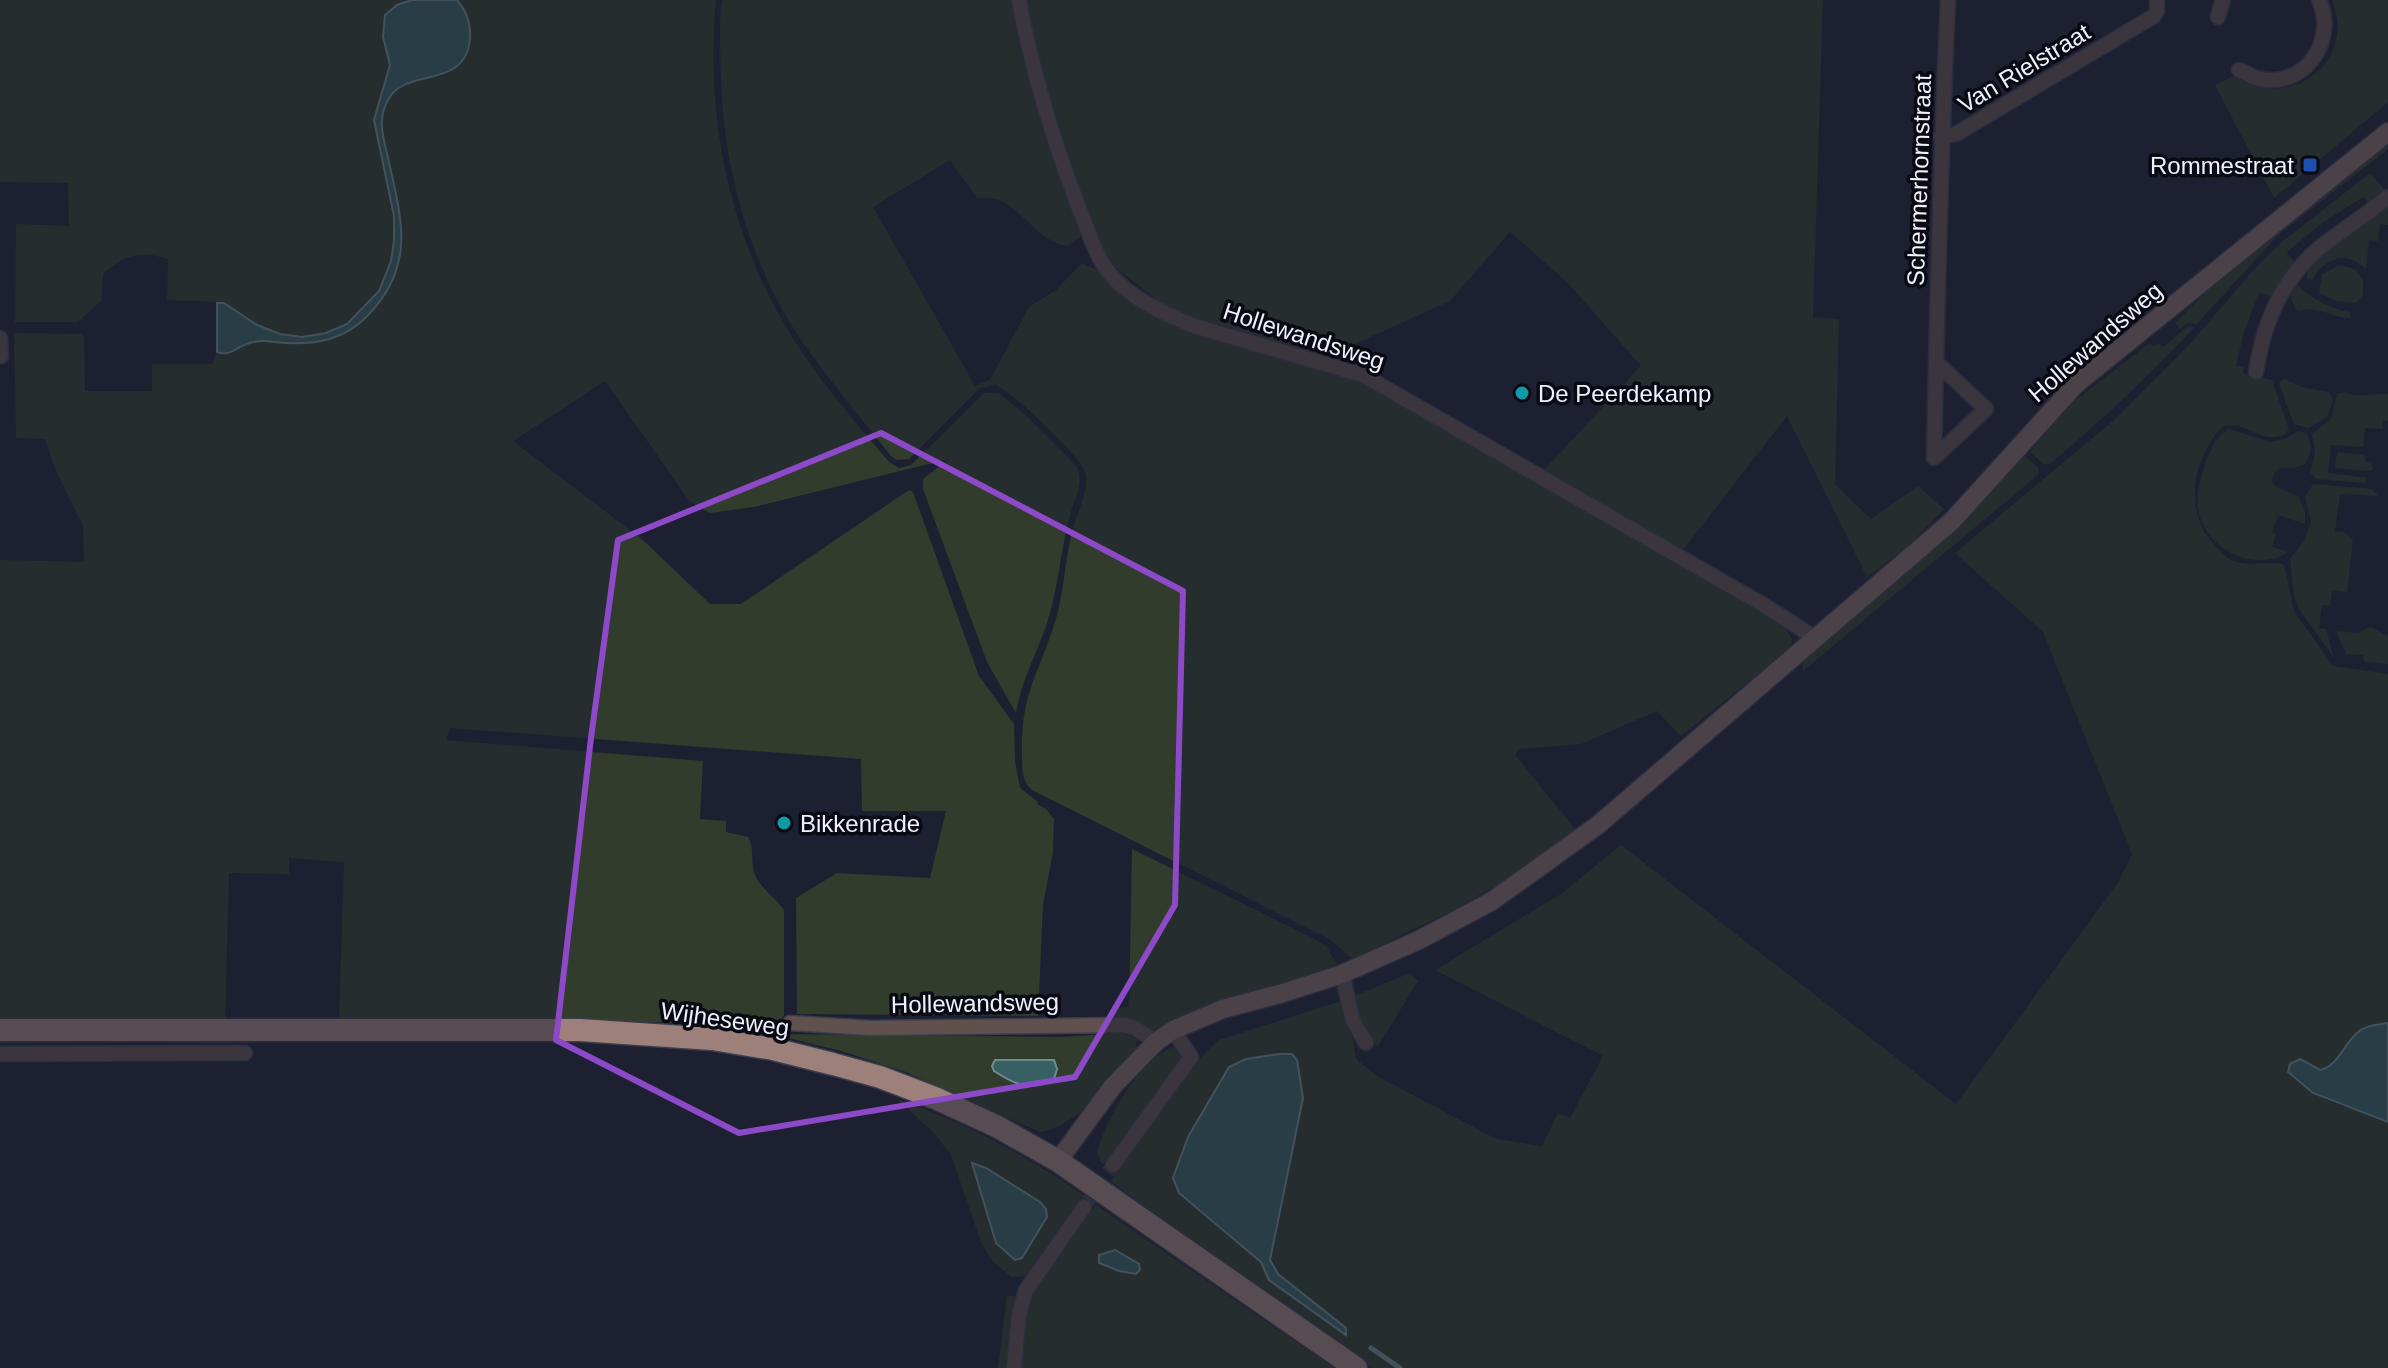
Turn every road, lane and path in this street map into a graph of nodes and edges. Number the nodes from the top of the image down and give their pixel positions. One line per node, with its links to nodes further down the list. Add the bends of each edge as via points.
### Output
1 (1019, 0): 15 (street, Hollewandsweg, via 1035,75 1067,178 1098,257 1125,287 1194,326 1363,375)
2 (1948, 0): 9 (street, Schermerhornstraat)
3 (2157, 0): 9 (street, Van Rielstraat, via 2154,16 1956,134)
4 (2223, 0): 6 (street)
5 (2319, 0): 7 (street, via 2325,37 2307,67 2278,80)
6 (2218, 17)
7 (2239, 70)
8 (2388, 132): 15 (main road, Hollewandsweg, via 2076,384 1952,521)
9 (1941, 137): 13 (street, Schermerhornstraat)
10 (2388, 197): 14 (street, via 2319,249 2293,276 2270,317)
11 (0, 338): 12 (street)
12 (1, 356)
13 (1936, 362): 13 (street, Schermerhornstraat, via 1986,409 1934,458 1934,445)
14 (2256, 372)
15 (1817, 639): 16 (main road, Hollewandsweg, via 1545,865 1492,901)
16 (1342, 974): 19 (main road, Hollewandsweg, via 1223,1009); 21 (street, via 1353,1021)
17 (790, 1023): 20 (street, Hollewandsweg, via 871,1028 1124,1025)
18 (0, 1030): 24 (main road, Wijheseweg, via 580,1030 712,1039 880,1077 969,1113)
19 (1173, 1030): 20 (main road, Hollewandsweg); 25 (street, via 1191,1057)
20 (1156, 1042): 24 (main road, Hollewandsweg, via 1113,1086)
21 (1366, 1043)
22 (245, 1053): 23 (street)
23 (0, 1054)
24 (1058, 1161): 28 (main road, Wijheseweg)
25 (1113, 1165)
26 (1084, 1207): 27 (street, via 1026,1290)
27 (1014, 1368)
28 (1356, 1368)

